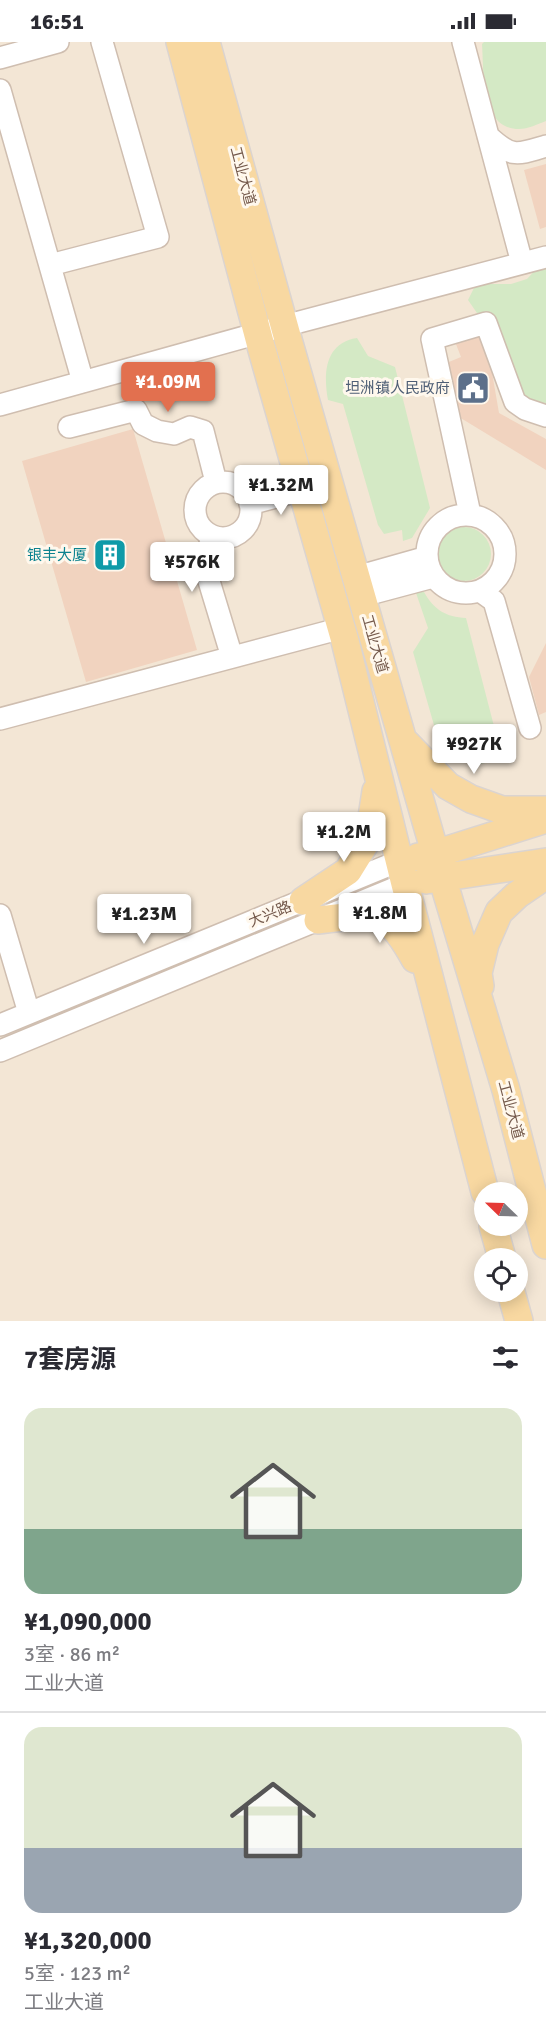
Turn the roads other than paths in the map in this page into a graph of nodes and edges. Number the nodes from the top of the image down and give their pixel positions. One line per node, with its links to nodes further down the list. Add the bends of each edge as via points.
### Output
1 (58, 42): 6 (street)
2 (102, 42): 12 (street, via 158,237)
3 (180, 42): 14 (main road, 工业大道)
4 (206, 42): 13 (main road, 工业大道)
5 (463, 42): 8 (street)
6 (0, 58)
7 (0, 90): 12 (street)
8 (488, 136): 9 (street, via 502,149 519,154); 11 (street)
9 (546, 146)
10 (546, 256): 11 (street)
11 (522, 263): 13 (street)
12 (50, 265): 15 (street)
13 (284, 326): 14 (street); 25 (main road, 工业大道)
14 (258, 333): 15 (street); 20 (main road, 工业大道)
15 (83, 382): 16 (street)
16 (0, 405)
17 (546, 416): 22 (street, via 515,402 486,323 432,339)
18 (69, 427): 19 (street, via 136,410 142,424 157,431 174,434 190,427 203,431)
19 (216, 482): 21 (street, via 234,484); 23 (street, via 201,492 195,508 200,526)
20 (302, 490): 21 (street); 27 (main road, 工业大道)
21 (250, 504): 23 (street, via 248,523 242,530 234,536)
22 (470, 514): 24 (street, via 457,515 435,528 429,539); 26 (street, via 493,525 505,548 500,573)
23 (215, 537): 28 (street, via 202,558)
24 (430, 567): 25 (street); 26 (street, via 442,586 454,592)
25 (359, 587): 31 (main road, 工业大道)
26 (480, 591): 30 (street, via 494,601)
27 (342, 628): 28 (street); 32 (main road, 工业大道)
28 (232, 657): 29 (street)
29 (0, 719)
30 (530, 728)
31 (403, 740): 33 (main road, via 447,786 471,799 502,810); 36 (main road, 工业大道)
32 (378, 774): 37 (main road, 工业大道); 39 (main road, 工业大道, via 369,837 348,871)
33 (546, 810)
34 (546, 819): 36 (main road, 大兴路)
35 (546, 862): 36 (main road, 大兴路)
36 (439, 865): 37 (main road, 大兴路); 43 (main road, 工业大道)
37 (402, 873): 39 (street, 大兴路); 41 (main road, 工业大道)
38 (546, 875): 43 (main road, via 499,912 485,944 478,973)
39 (311, 910): 41 (main road, via 381,916 391,922); 42 (street, 大兴路); 45 (street, 大兴路)
40 (0, 915): 42 (street)
41 (431, 988): 46 (main road, 工业大道)
42 (28, 1013): 44 (street, 大兴路)
43 (484, 1017): 47 (main road, 工业大道)
44 (0, 1025)
45 (0, 1051)
46 (481, 1182)
47 (546, 1245)
48 (514, 1302): 49 (main road)
49 (519, 1321)

